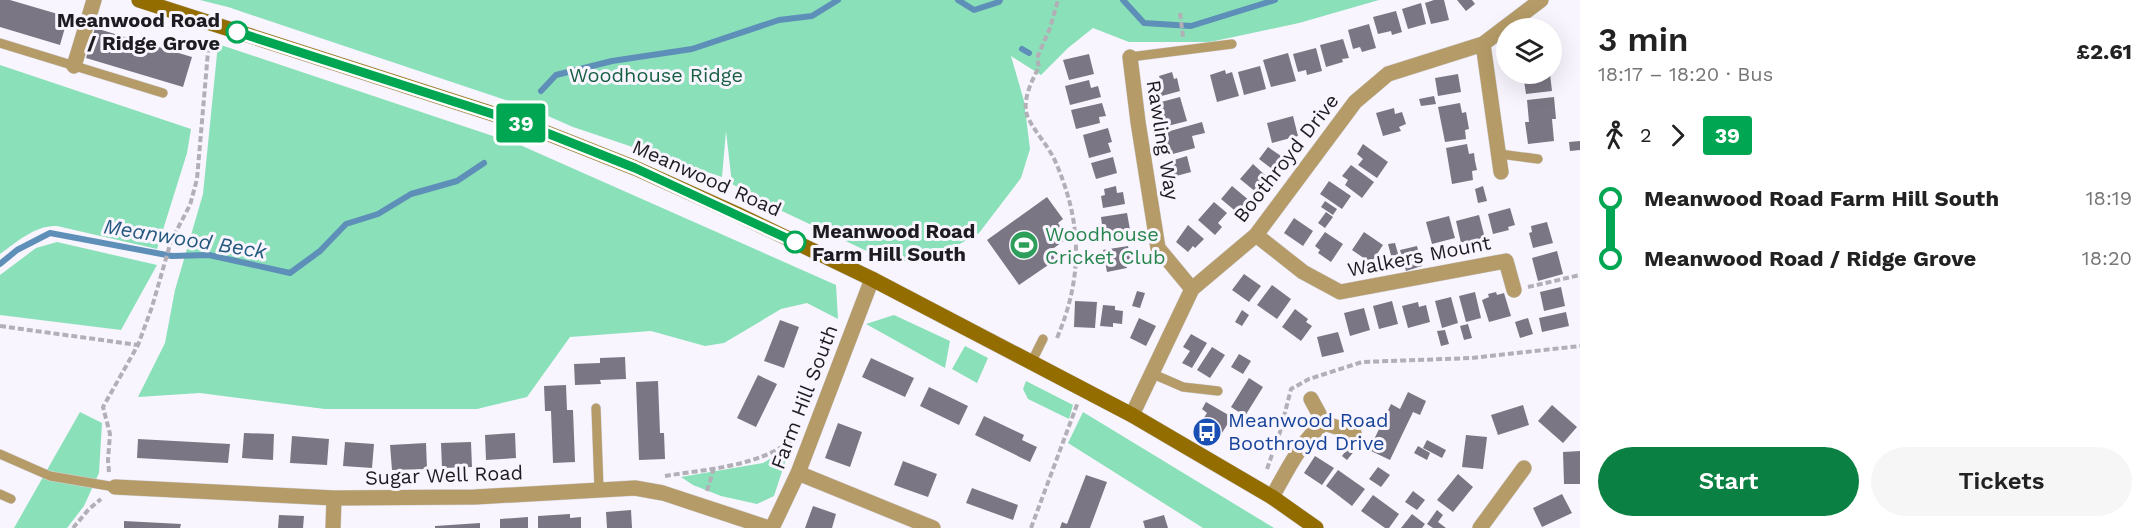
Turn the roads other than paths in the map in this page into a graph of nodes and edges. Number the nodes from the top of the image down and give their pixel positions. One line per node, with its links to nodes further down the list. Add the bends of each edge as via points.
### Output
1 (94, 0): 8 (street)
2 (139, 0): 14 (street, Meanwood Road, via 524,124 645,172)
3 (1541, 0): 6 (street, Boothroyd Drive)
4 (0, 43): 8 (lane)
5 (1232, 44): 7 (lane)
6 (1483, 44): 10 (street); 13 (street, Boothroyd Drive, via 1388,74 1355,102)
7 (1130, 57): 15 (street, Rawling Way, via 1158,248)
8 (74, 66): 9 (lane)
9 (163, 93)
10 (1500, 154): 11 (lane); 12 (street)
11 (1538, 159)
12 (1501, 172)
13 (1256, 235): 15 (street, Boothroyd Drive); 16 (street, Walkers Mount, via 1303,272 1340,292 1506,261)
14 (872, 279): 18 (street, Meanwood Road); 28 (street, Farm Hill South)
15 (1192, 289): 19 (street, Boothroyd Drive)
16 (1514, 290)
17 (1042, 339): 18 (lane)
18 (1032, 362): 23 (street, Meanwood Road)
19 (1153, 374): 20 (lane, via 1183,387); 23 (street, Boothroyd Drive)
20 (1218, 391)
21 (1311, 399): 24 (street)
22 (596, 408): 30 (lane)
23 (1132, 415): 31 (street, Meanwood Road)
24 (1324, 423): 25 (street); 31 (street)
25 (1354, 433)
26 (0, 454): 29 (lane, via 50,476)
27 (1524, 468): 39 (street)
28 (798, 473): 36 (street, Farm Hill South); 37 (street)
29 (115, 487): 34 (street, Sugar Well Road)
30 (598, 489): 34 (street, Sugar Well Road, via 475,497); 36 (street, Sugar Well Road, via 635,488 663,493)
31 (1266, 493): 38 (street, Meanwood Road)
32 (0, 494): 33 (lane)
33 (11, 498)
34 (334, 498): 35 (street)
35 (333, 528)
36 (770, 528)
37 (933, 528)
38 (1316, 528)
39 (1480, 528)

